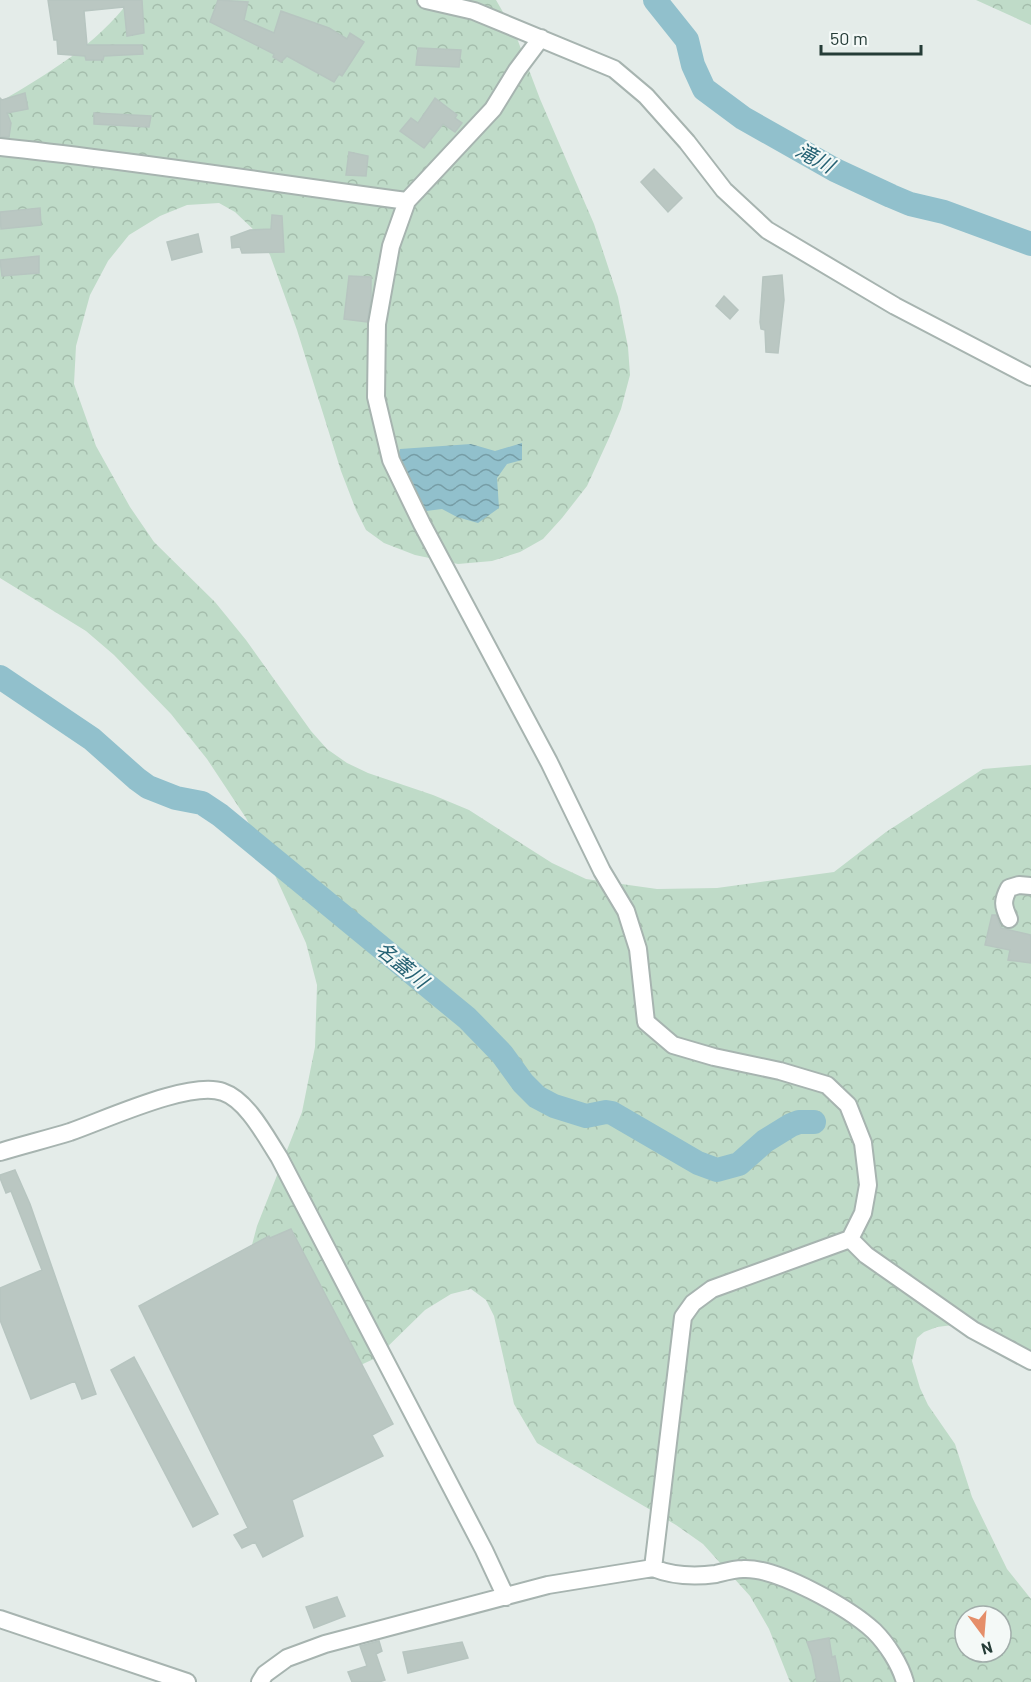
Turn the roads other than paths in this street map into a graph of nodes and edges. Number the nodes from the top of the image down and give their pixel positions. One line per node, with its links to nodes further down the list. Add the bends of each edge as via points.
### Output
1 (426, 0): 2 (street, via 474,11)
2 (541, 38): 4 (street, via 494,109); 5 (street, via 614,69 646,96 724,190 767,230 895,306)
3 (0, 147): 4 (street, via 204,171)
4 (407, 201): 9 (street, via 391,246 377,324 376,397 391,460 626,911 639,949 646,1022 673,1045 827,1085 848,1104 862,1143 868,1185 863,1213)
5 (1031, 377)
6 (1031, 886): 7 (street, via 1009,888 1003,907)
7 (1009, 919)
8 (0, 1152): 12 (street, via 183,1092 224,1092 240,1101 279,1157)
9 (850, 1239): 10 (street, via 866,1255 973,1330); 11 (street, via 712,1289 693,1303 683,1317)
10 (1031, 1361)
11 (652, 1568): 12 (street, via 548,1585); 16 (street, via 695,1577 743,1569 766,1571 795,1582 873,1631 889,1650)
12 (506, 1597): 15 (street, via 325,1644 287,1658 264,1674)
13 (0, 1619): 14 (street)
14 (187, 1682)
15 (260, 1682)
16 (905, 1682)

